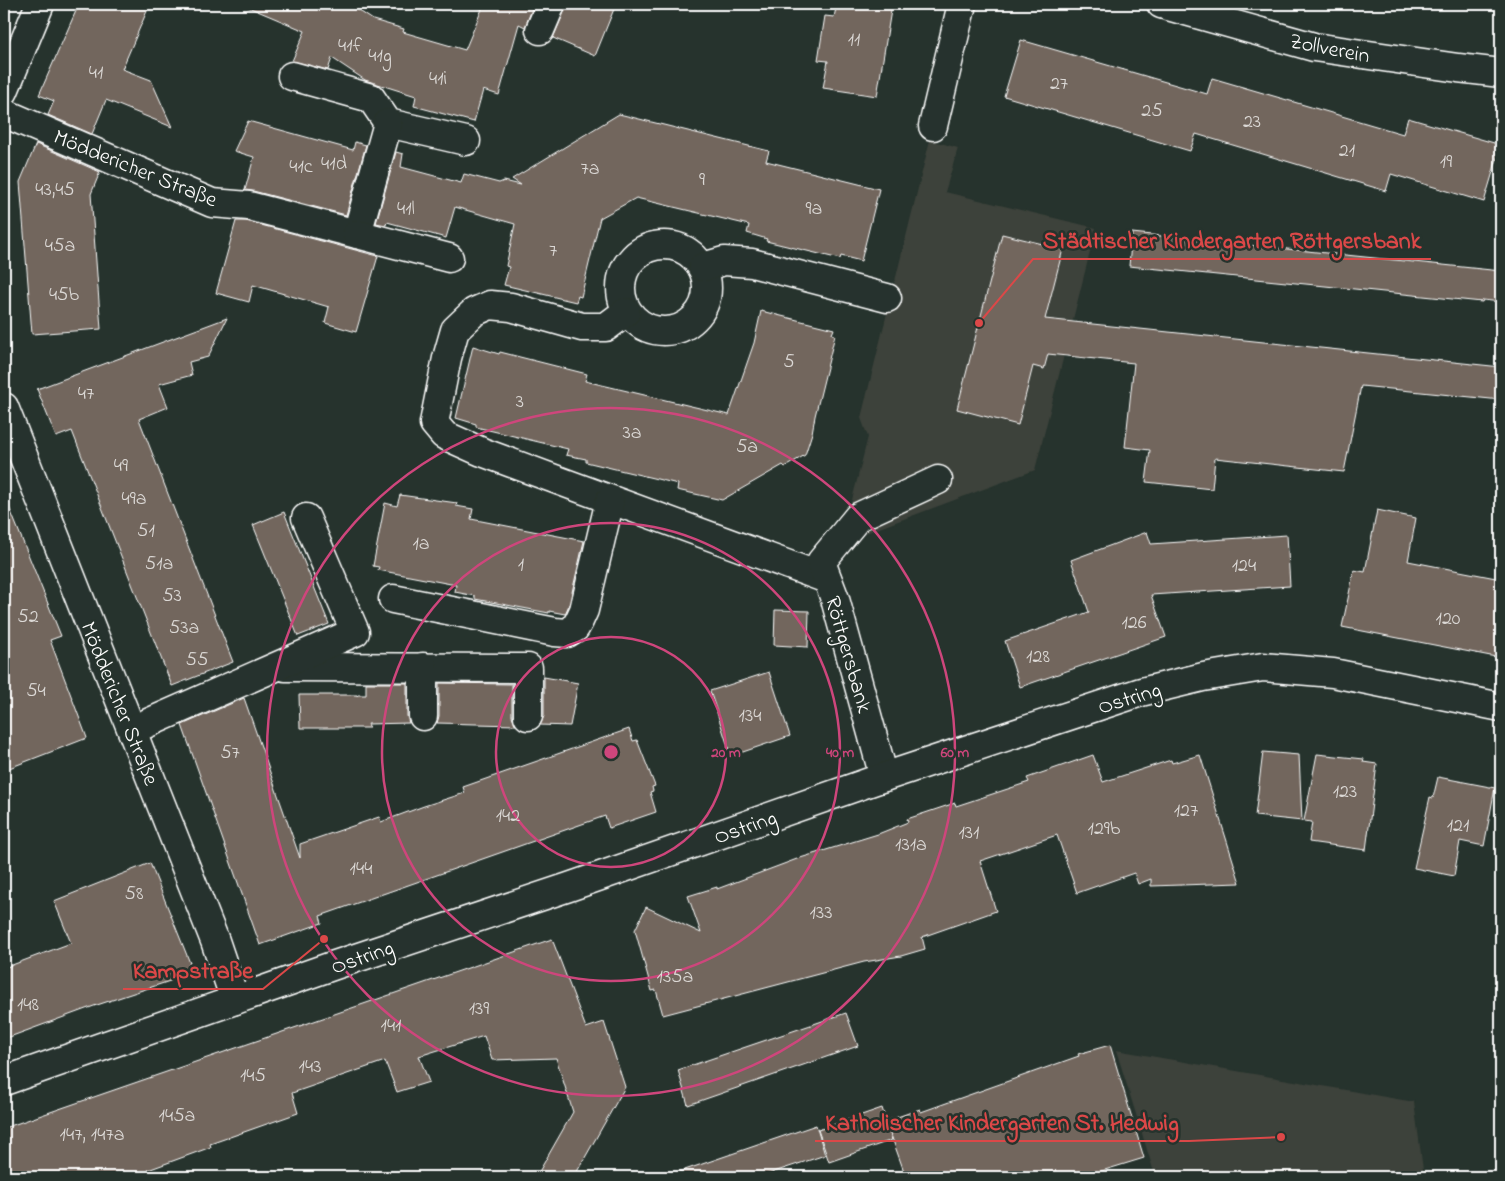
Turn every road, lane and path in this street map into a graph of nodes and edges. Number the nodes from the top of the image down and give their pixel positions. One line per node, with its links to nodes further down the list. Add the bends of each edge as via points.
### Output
1 (40, 4): 8 (street)
2 (551, 4): 5 (street)
3 (962, 4): 11 (street)
4 (1161, 4): 6 (street, Zollverein, via 1314,47)
5 (540, 30)
6 (1501, 73)
7 (292, 76): 10 (street, via 371,98)
8 (4, 91)
9 (4, 113): 13 (street, Möddericher Straße, via 212,202 249,206)
10 (388, 123): 12 (street); 13 (street)
11 (933, 126)
12 (466, 141)
13 (357, 234): 14 (street, Möddericher Straße)
14 (449, 258)
15 (703, 267): 16 (street, via 724,261 752,263); 17 (street, via 708,294 697,318 674,332 647,329); 17 (street, via 690,252 672,245 652,246 635,256 623,273 621,293)
16 (887, 298)
17 (626, 312): 20 (street, via 606,327 582,327 510,306 490,305 474,312 456,330 434,423 444,435)
18 (4, 407): 29 (street, Möddericher Straße)
19 (938, 480): 22 (street, via 858,517)
20 (610, 500): 22 (street); 23 (street, via 584,610 575,628 567,633)
21 (306, 518): 24 (street, via 355,632)
22 (824, 570): 30 (street, Röttgersbank)
23 (393, 599)
24 (275, 666): 25 (street); 29 (street)
25 (423, 668): 27 (street); 28 (street, via 528,668)
26 (1501, 707): 30 (street, Ostring, via 1333,673 1263,667 1141,692)
27 (423, 716)
28 (528, 716)
29 (132, 730): 31 (street, Möddericher Straße)
30 (884, 777): 31 (street, Ostring)
31 (235, 1000): 32 (street, Ostring)
32 (4, 1081)

